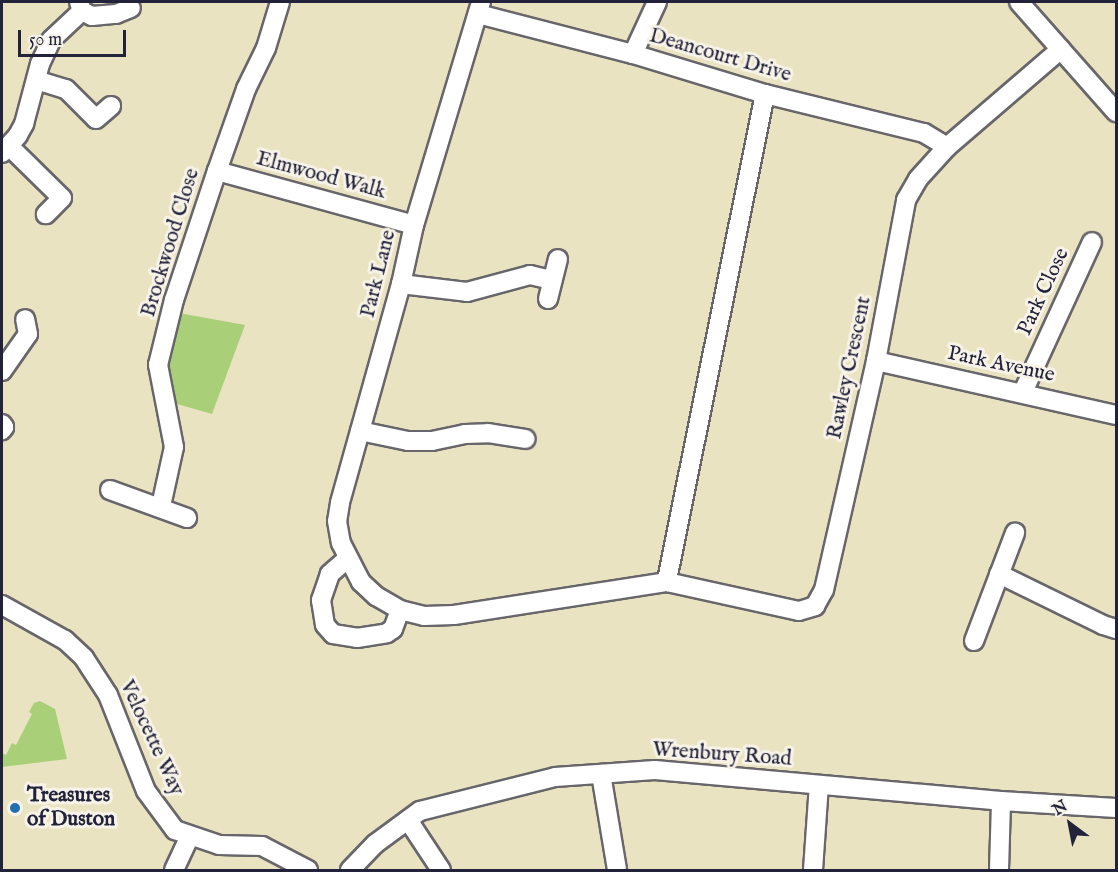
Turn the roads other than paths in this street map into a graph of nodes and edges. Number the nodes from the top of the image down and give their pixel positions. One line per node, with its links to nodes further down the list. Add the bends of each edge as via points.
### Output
1 (280, 2): 15 (street, Brockwood Close)
2 (657, 2): 8 (street)
3 (1019, 2): 7 (street)
4 (81, 6): 5 (street, via 92,16); 9 (street, via 51,40)
5 (131, 8)
6 (479, 8): 8 (street, Deancourt Drive); 17 (street, Park Lane)
7 (1061, 49): 12 (street); 13 (street, Rawley Crescent)
8 (633, 54): 10 (street, Deancourt Drive)
9 (36, 81): 11 (street, via 66,89 96,118); 14 (street, via 24,124)
10 (765, 94): 13 (street, Deancourt Drive, via 924,133); 38 (street)
11 (111, 106)
12 (1116, 112)
13 (947, 147): 24 (street, Rawley Crescent, via 918,179 906,200)
14 (5, 149): 16 (street, via 62,198)
15 (217, 171): 17 (street, Elmwood Walk); 33 (street, Brockwood Close, via 174,300 158,365 174,447)
16 (46, 214)
17 (414, 225): 21 (street, Park Lane)
18 (1092, 243): 26 (street, Park Close)
19 (558, 259): 20 (street)
20 (552, 280): 21 (street, via 530,275 467,292); 22 (street)
21 (401, 284): 30 (street, Park Lane)
22 (548, 299)
23 (25, 319): 25 (street, via 28,334)
24 (876, 361): 26 (street, Park Avenue); 38 (street, Rawley Crescent, via 824,590 814,606 791,609)
25 (2, 371)
26 (1023, 392): 27 (street, Park Avenue)
27 (1116, 415)
28 (2, 424): 29 (street)
29 (2, 430)
30 (360, 431): 31 (street, via 408,441 488,433); 36 (street, Park Lane, via 337,521)
31 (526, 439)
32 (110, 490): 33 (street)
33 (161, 506): 34 (street)
34 (187, 518)
35 (1015, 533): 37 (street)
36 (347, 559): 41 (street, Park Lane, via 361,582); 41 (street, via 330,574 321,600 325,625 333,634 357,638 387,633 393,629)
37 (999, 574): 42 (street); 43 (street)
38 (667, 582): 39 (street, Rawley Crescent)
39 (565, 600): 41 (street, Park Lane, via 454,615 424,616)
40 (2, 605): 49 (street, Velocette Way, via 65,639 84,658 108,694 146,791 175,830)
41 (400, 610)
42 (1116, 629)
43 (974, 642)
44 (601, 774): 45 (street, Wrenbury Road, via 656,770); 48 (street, Wrenbury Road, via 555,777 495,790 420,811); 54 (street)
45 (819, 785): 46 (street, Wrenbury Road); 55 (street)
46 (1001, 801): 47 (street, Wrenbury Road); 56 (street)
47 (1116, 808)
48 (408, 820): 52 (street, Wrenbury Road, via 375,844); 53 (street)
49 (190, 835): 50 (street); 51 (street, Velocette Way, via 219,845 262,846)
50 (174, 870)
51 (308, 870)
52 (350, 870)
53 (441, 870)
54 (617, 870)
55 (813, 870)
56 (999, 870)

